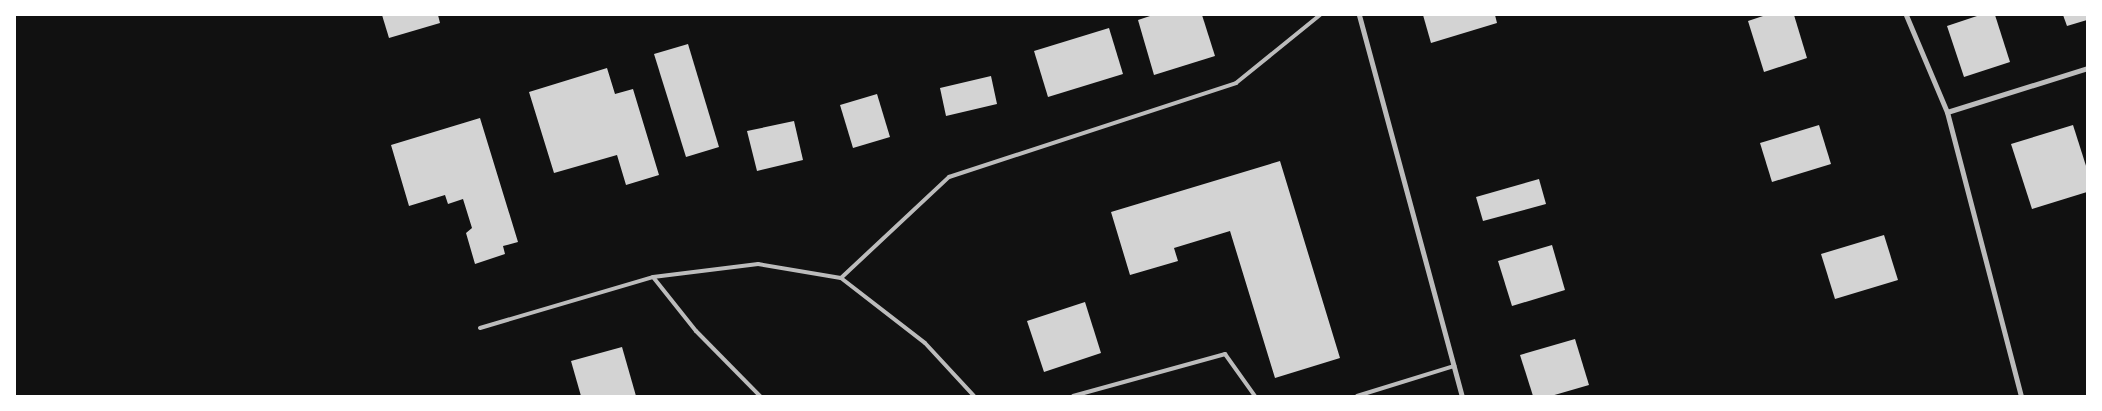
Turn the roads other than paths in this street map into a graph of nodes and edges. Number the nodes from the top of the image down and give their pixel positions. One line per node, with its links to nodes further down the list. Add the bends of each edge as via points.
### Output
1 (1320, 15): 7 (lane, via 1236,83 949,177)
2 (1359, 15): 9 (street)
3 (1906, 15): 5 (street)
4 (2087, 68): 5 (street)
5 (1947, 112): 16 (street)
6 (653, 277): 7 (lane, via 758,264); 8 (lane); 10 (lane, via 696,331)
7 (841, 278): 11 (lane, via 925,343)
8 (480, 328)
9 (1454, 366): 14 (lane); 15 (street)
10 (760, 396)
11 (974, 396)
12 (1073, 396): 13 (lane, via 1225,354)
13 (1255, 396)
14 (1357, 396)
15 (1462, 396)
16 (2021, 396)

